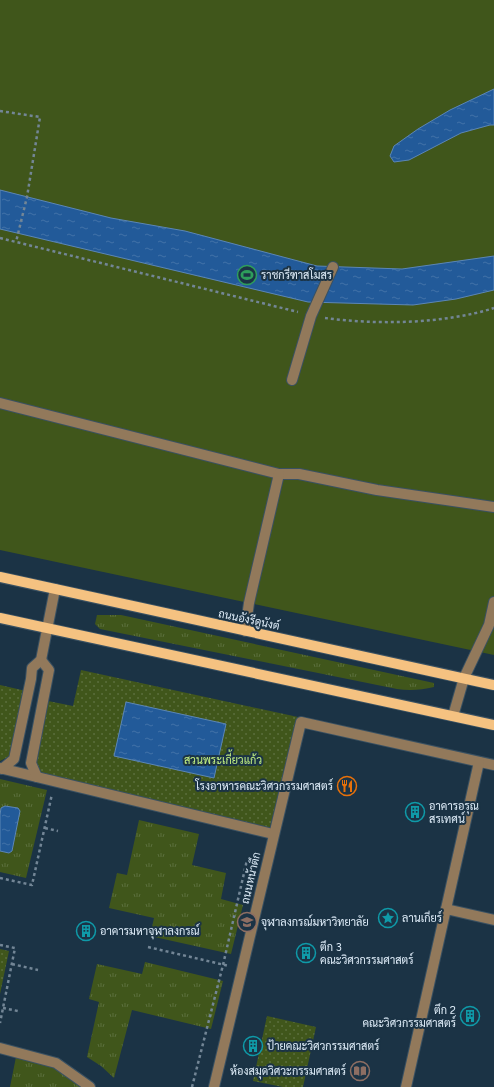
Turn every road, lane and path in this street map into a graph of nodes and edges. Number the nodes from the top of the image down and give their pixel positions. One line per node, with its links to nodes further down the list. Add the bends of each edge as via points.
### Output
1 (0, 111): 3 (path, via 40,117 27,196)
2 (0, 238): 3 (path)
3 (16, 242): 6 (path)
4 (333, 267): 6 (street)
5 (494, 308): 6 (path, via 477,314 400,322 342,320)
6 (313, 311): 7 (street)
7 (292, 380)
8 (0, 403): 9 (street)
9 (279, 474): 10 (street, via 299,474 377,490); 16 (street, via 249,603)
10 (494, 507)
11 (0, 577): 12 (main road, ถนนอังรีดูนังต์)
12 (55, 589): 15 (street); 16 (main road, ถนนอังรีดูนังต์)
13 (494, 602): 18 (street, via 490,625)
14 (0, 618): 15 (main road)
15 (47, 628): 17 (street); 20 (main road)
16 (245, 631): 18 (main road, ถนนอังรีดูนังต์)
17 (41, 660): 24 (street, via 32,668 14,759); 25 (street, via 49,670 31,764)
18 (464, 678): 19 (main road, ถนนอังรีดูนังต์); 20 (street)
19 (494, 685)
20 (453, 716): 21 (main road)
21 (494, 725)
22 (479, 762): 23 (street); 29 (street, ถนนหน้าตึก, via 300,722); 32 (street)
23 (494, 765)
24 (1, 768): 25 (street)
25 (37, 777): 26 (street)
26 (55, 781): 27 (path); 29 (street)
27 (45, 828): 28 (path); 31 (path, via 32,885)
28 (58, 831)
29 (273, 834): 38 (street, ถนนหน้าตึก)
30 (253, 862): 37 (path, via 247,860)
31 (0, 878)
32 (446, 909): 33 (street); 44 (street)
33 (494, 920)
34 (0, 945): 36 (path, via 16,948)
35 (148, 947): 37 (path)
36 (12, 964): 39 (path); 40 (path)
37 (224, 965): 38 (path); 46 (path)
38 (242, 969): 47 (street, ถนนหน้าตึก)
39 (38, 970)
40 (3, 1008): 41 (path); 42 (path)
41 (18, 1011)
42 (0, 1023)
43 (0, 1048): 45 (street, via 56,1063)
44 (409, 1086)
45 (90, 1087)
46 (192, 1087)
47 (214, 1087)

